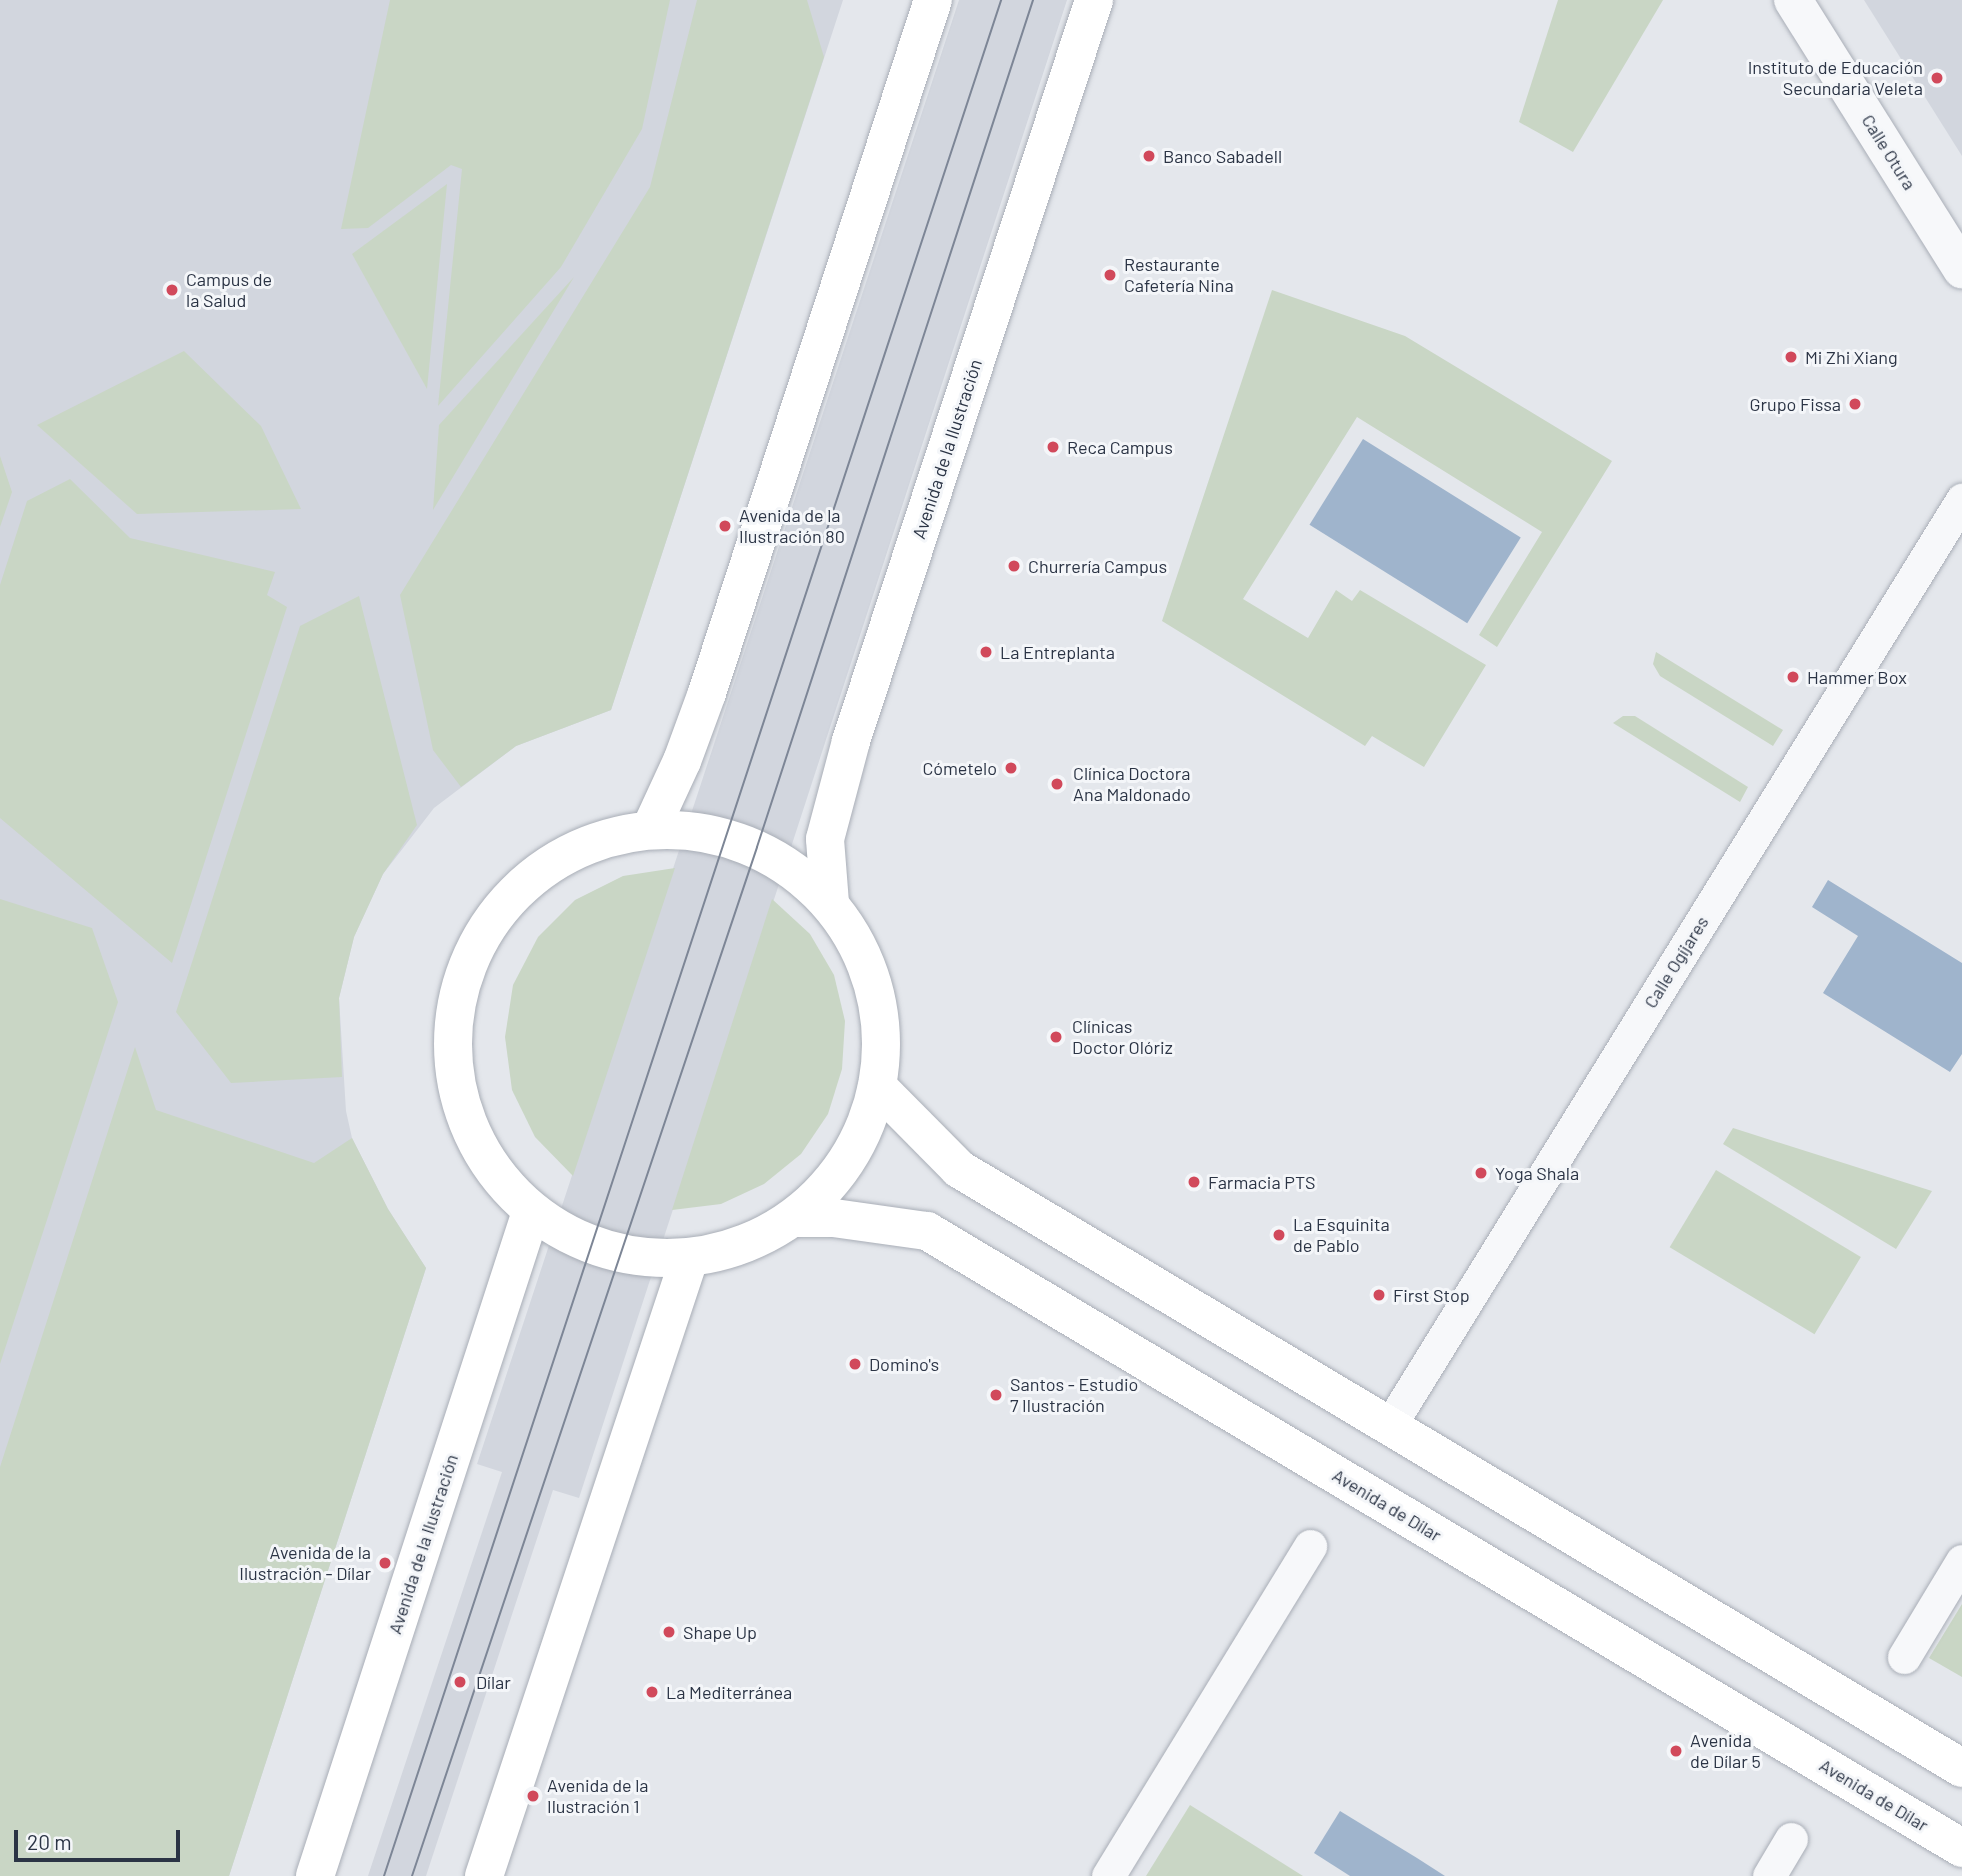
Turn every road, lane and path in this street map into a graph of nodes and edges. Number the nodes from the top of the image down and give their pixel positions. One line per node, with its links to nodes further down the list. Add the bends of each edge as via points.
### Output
1 (933, 0): 6 (main road, via 706,693)
2 (1094, 0): 7 (main road, Avenida de la Ilustración, via 851,741 825,839)
3 (1793, 0): 4 (street, Calle Otura)
4 (1962, 269)
5 (1962, 500): 12 (street, Calle Ogíjares)
6 (651, 828): 7 (main road, via 728,836 757,847 797,871); 9 (main road, via 593,840 540,869 497,911 467,962 453,1020 455,1081 472,1138)
7 (830, 903): 8 (main road, via 865,958 881,1021)
8 (877, 1086): 10 (main road, via 861,1137 832,1181); 12 (main road, via 959,1169)
9 (531, 1212): 11 (main road, via 561,1232 621,1255); 19 (main road, Avenida de la Ilustración)
10 (794, 1218): 11 (main road, via 743,1245); 18 (main road, Avenida de Dílar, via 834,1218 927,1231)
11 (689, 1258): 20 (main road)
12 (1390, 1425): 16 (main road)
13 (1310, 1546): 21 (street)
14 (1962, 1561): 15 (street)
15 (1904, 1657)
16 (1962, 1768)
17 (1791, 1839): 22 (street)
18 (1962, 1848)
19 (316, 1876)
20 (484, 1876)
21 (1108, 1876)
22 (1769, 1876)

